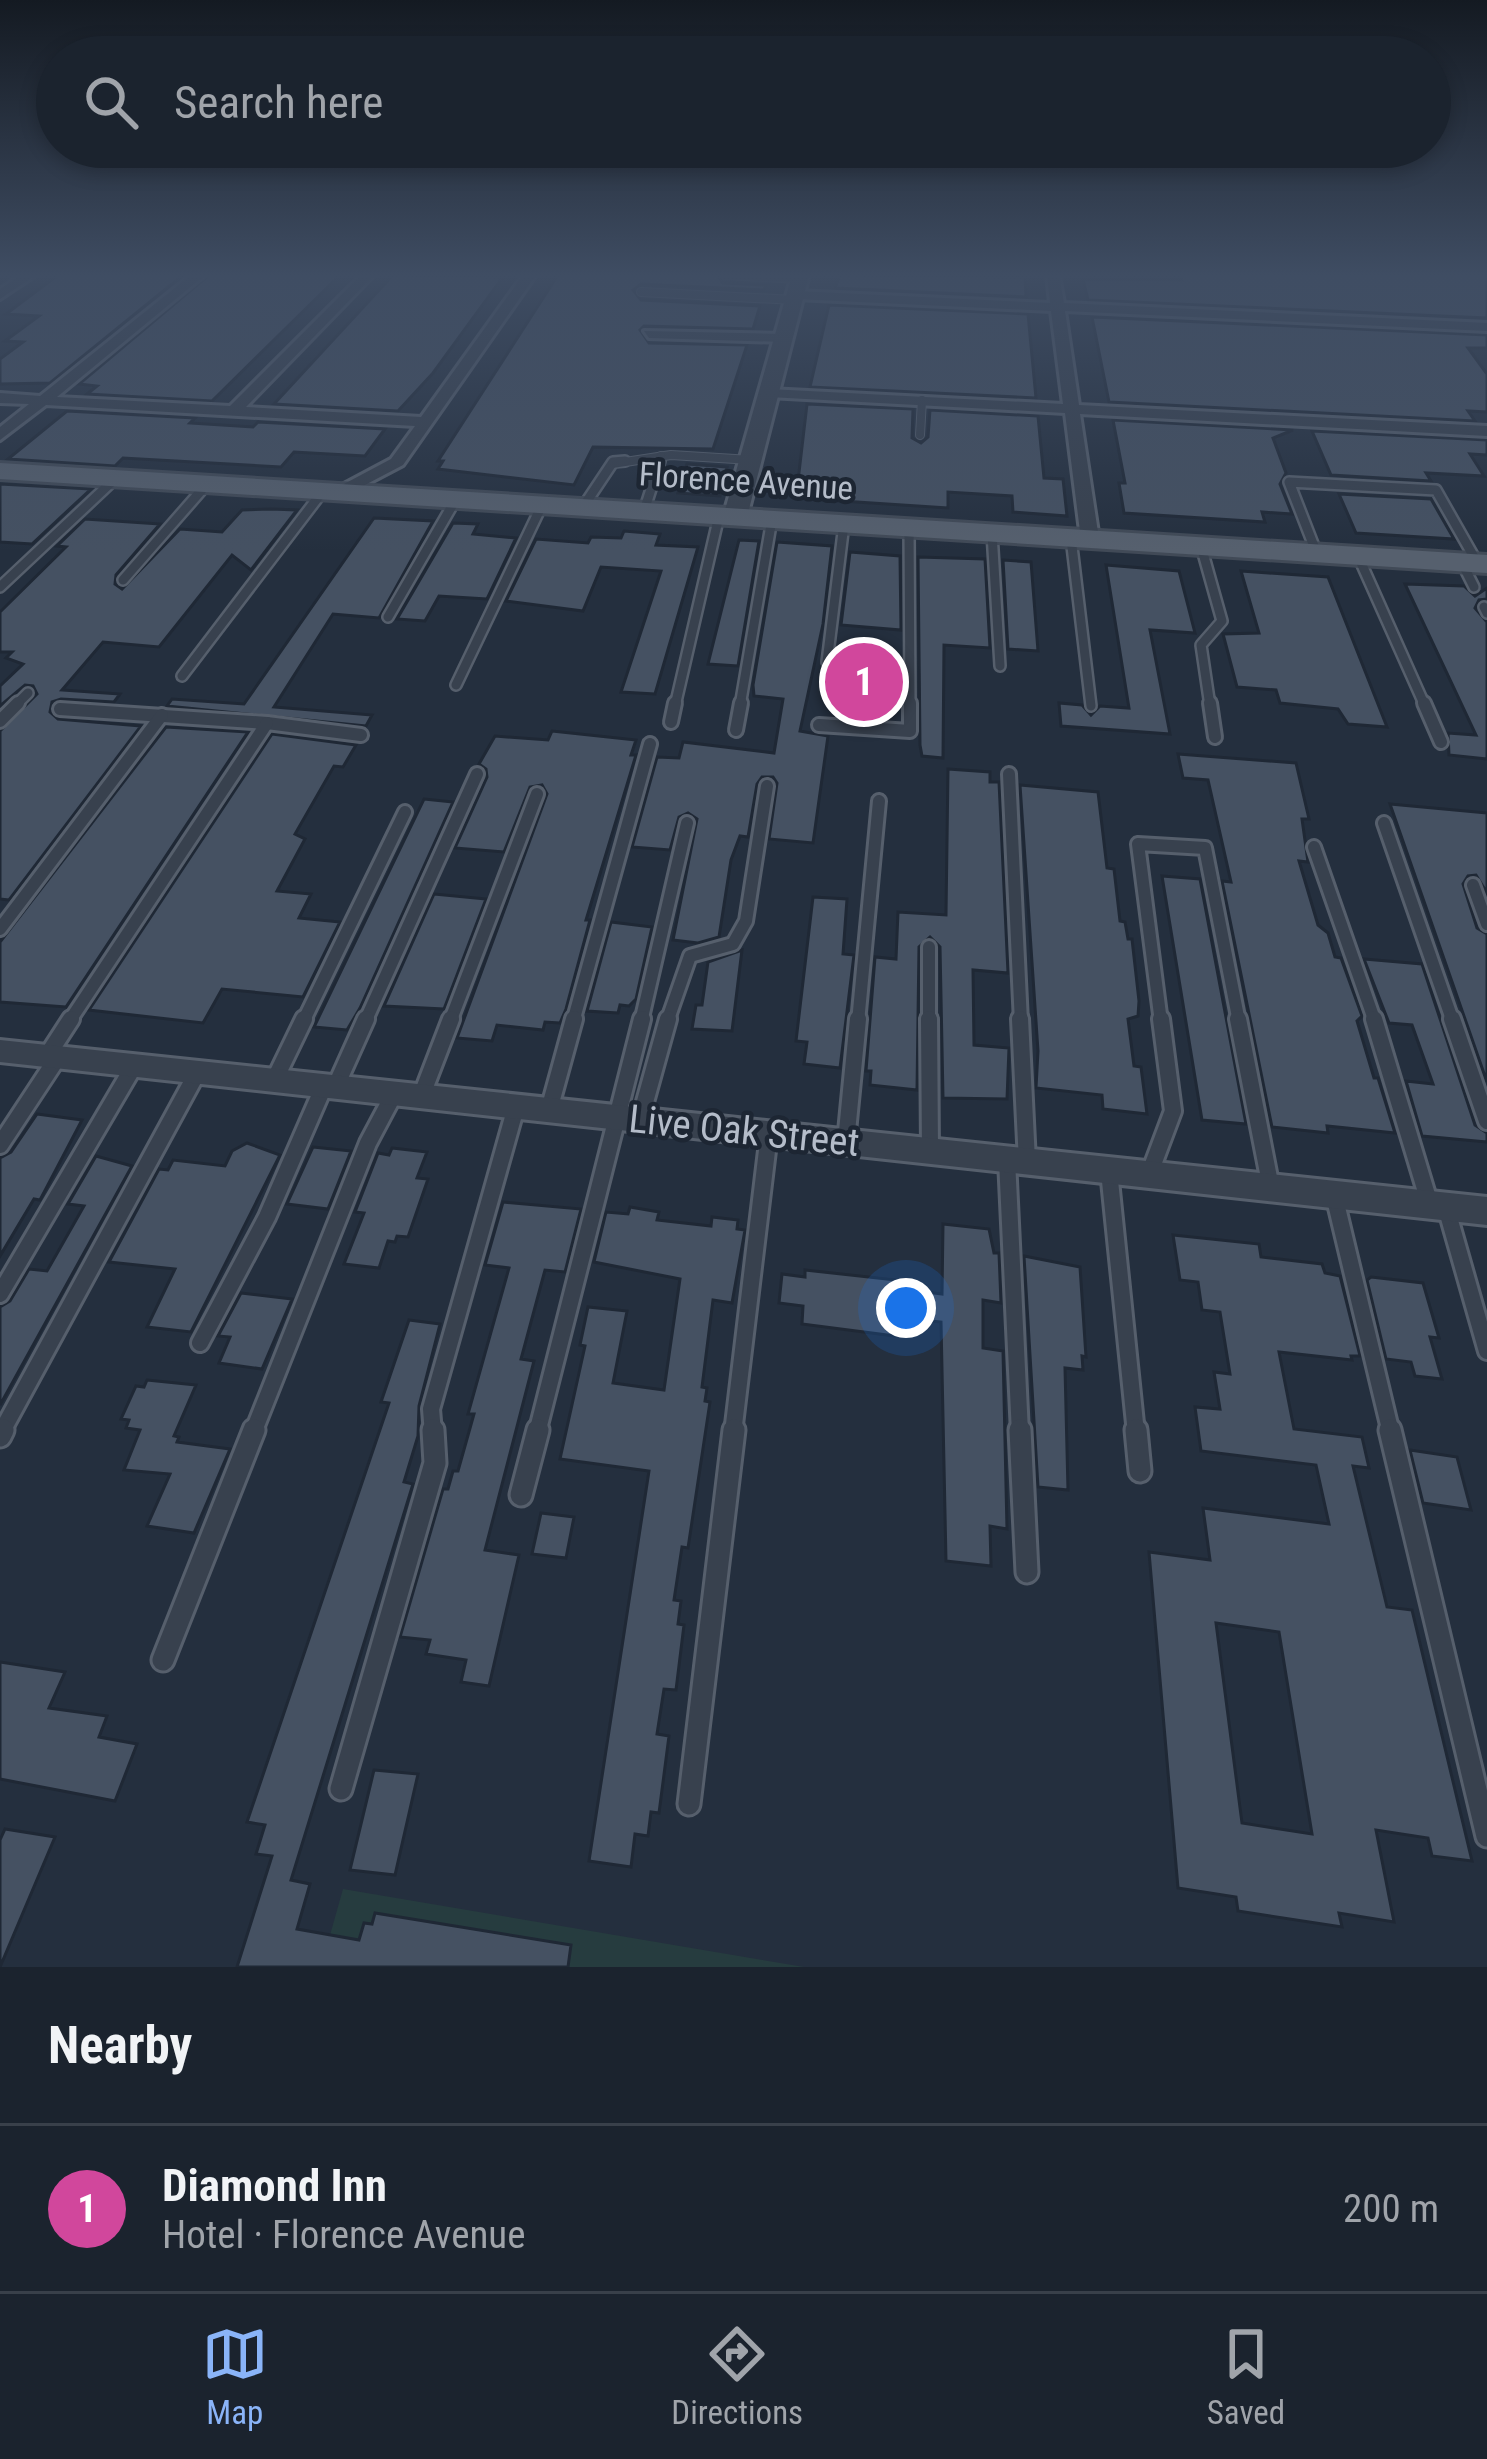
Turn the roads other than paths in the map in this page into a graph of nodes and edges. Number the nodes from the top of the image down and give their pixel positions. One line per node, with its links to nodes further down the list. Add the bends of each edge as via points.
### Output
1 (86, 367): 9 (street)
2 (278, 367): 11 (street)
3 (465, 367): 12 (street)
4 (776, 367): 6 (street)
5 (1066, 367): 10 (street)
6 (769, 393): 8 (street); 17 (street)
7 (0, 398): 9 (street)
8 (922, 400): 10 (street); 15 (lane)
9 (44, 401): 11 (street); 14 (street)
10 (1072, 408): 13 (street); 31 (street)
11 (233, 412): 12 (street)
12 (426, 422): 21 (street, via 397,462)
13 (1487, 430)
14 (0, 435)
15 (920, 435)
16 (661, 457): 17 (lane); 24 (lane, via 613,462); 25 (lane)
17 (751, 460): 26 (street)
18 (0, 471): 19 (main road, Florence Avenue)
19 (116, 478): 20 (main road, Florence Avenue); 37 (lane)
20 (207, 484): 21 (main road, Florence Avenue); 36 (lane)
21 (331, 492): 22 (main road, Florence Avenue); 41 (lane)
22 (456, 500): 23 (main road, Florence Avenue); 38 (lane)
23 (542, 505): 24 (main road, Florence Avenue); 42 (lane)
24 (584, 507): 25 (main road, Florence Avenue)
25 (644, 511): 26 (main road, Florence Avenue)
26 (727, 516): 27 (main road, Florence Avenue); 48 (lane)
27 (772, 519): 28 (main road, Florence Avenue); 51 (lane)
28 (844, 524): 29 (main road, Florence Avenue); 39 (lane)
29 (909, 528): 30 (main road, Florence Avenue); 50 (lane, via 910,731)
30 (992, 533): 31 (main road, Florence Avenue); 40 (lane)
31 (1080, 539): 32 (main road, Florence Avenue); 44 (lane)
32 (1202, 546): 33 (main road, Florence Avenue); 53 (lane, via 1222,620 1201,645)
33 (1317, 554): 34 (main road, Florence Avenue); 35 (lane, via 1289,482 1436,490)
34 (1358, 556): 35 (main road, Florence Avenue); 54 (lane)
35 (1475, 569)
36 (123, 580)
37 (0, 587)
38 (388, 617)
39 (827, 662)
40 (1000, 666)
41 (182, 676)
42 (456, 685)
43 (28, 693): 47 (lane)
44 (1091, 707)
45 (60, 709): 46 (lane)
46 (162, 716): 49 (lane); 67 (lane)
47 (0, 721)
48 (670, 722)
49 (267, 724): 52 (lane); 70 (lane)
50 (819, 725)
51 (736, 730)
52 (361, 735)
53 (1215, 737)
54 (1441, 742)
55 (650, 745): 77 (lane)
56 (477, 774): 74 (lane)
57 (1009, 774): 84 (lane)
58 (767, 786): 78 (lane, via 746,921 733,944 690,956 681,971)
59 (537, 794): 75 (lane)
60 (879, 801): 81 (lane)
61 (405, 812): 73 (lane)
62 (687, 823): 78 (lane)
63 (1384, 823): 79 (lane)
64 (1314, 847): 89 (lane)
65 (1473, 885): 66 (lane)
66 (1487, 924)
67 (0, 929)
68 (929, 947): 83 (lane)
69 (0, 1051): 70 (street, Live Oak Street)
70 (52, 1057): 71 (street, Live Oak Street); 82 (lane)
71 (134, 1066): 72 (street, Live Oak Street); 91 (lane)
72 (197, 1073): 73 (street, Live Oak Street); 94 (lane)
73 (274, 1081): 74 (street, Live Oak Street)
74 (330, 1087): 75 (street, Live Oak Street); 92 (lane)
75 (407, 1095): 76 (street, Live Oak Street); 98 (lane, via 368,1143)
76 (516, 1107): 77 (street, Live Oak Street); 99 (lane, via 431,1408 435,1463)
77 (549, 1110): 78 (street, Live Oak Street)
78 (630, 1119): 80 (street, Live Oak Street); 96 (lane)
79 (1487, 1120)
80 (769, 1134): 81 (street, Live Oak Street); 100 (lane)
81 (846, 1142): 83 (street, Live Oak Street)
82 (0, 1145)
83 (930, 1151): 84 (street, Live Oak Street)
84 (1017, 1161): 85 (street, Live Oak Street); 97 (lane)
85 (1108, 1171): 86 (street, Live Oak Street); 95 (lane)
86 (1149, 1175): 87 (street, Live Oak Street); 87 (lane, via 1173,1111 1138,844 1205,848)
87 (1271, 1188): 88 (street, Live Oak Street)
88 (1334, 1195): 89 (street, Live Oak Street); 101 (lane)
89 (1438, 1206): 90 (street, Live Oak Street); 93 (lane)
90 (1487, 1211)
91 (0, 1294)
92 (200, 1343)
93 (1487, 1351)
94 (0, 1436)
95 (1140, 1471)
96 (521, 1495)
97 (1028, 1572)
98 (163, 1660)
99 (341, 1789)
100 (689, 1804)
101 (1487, 1836)

